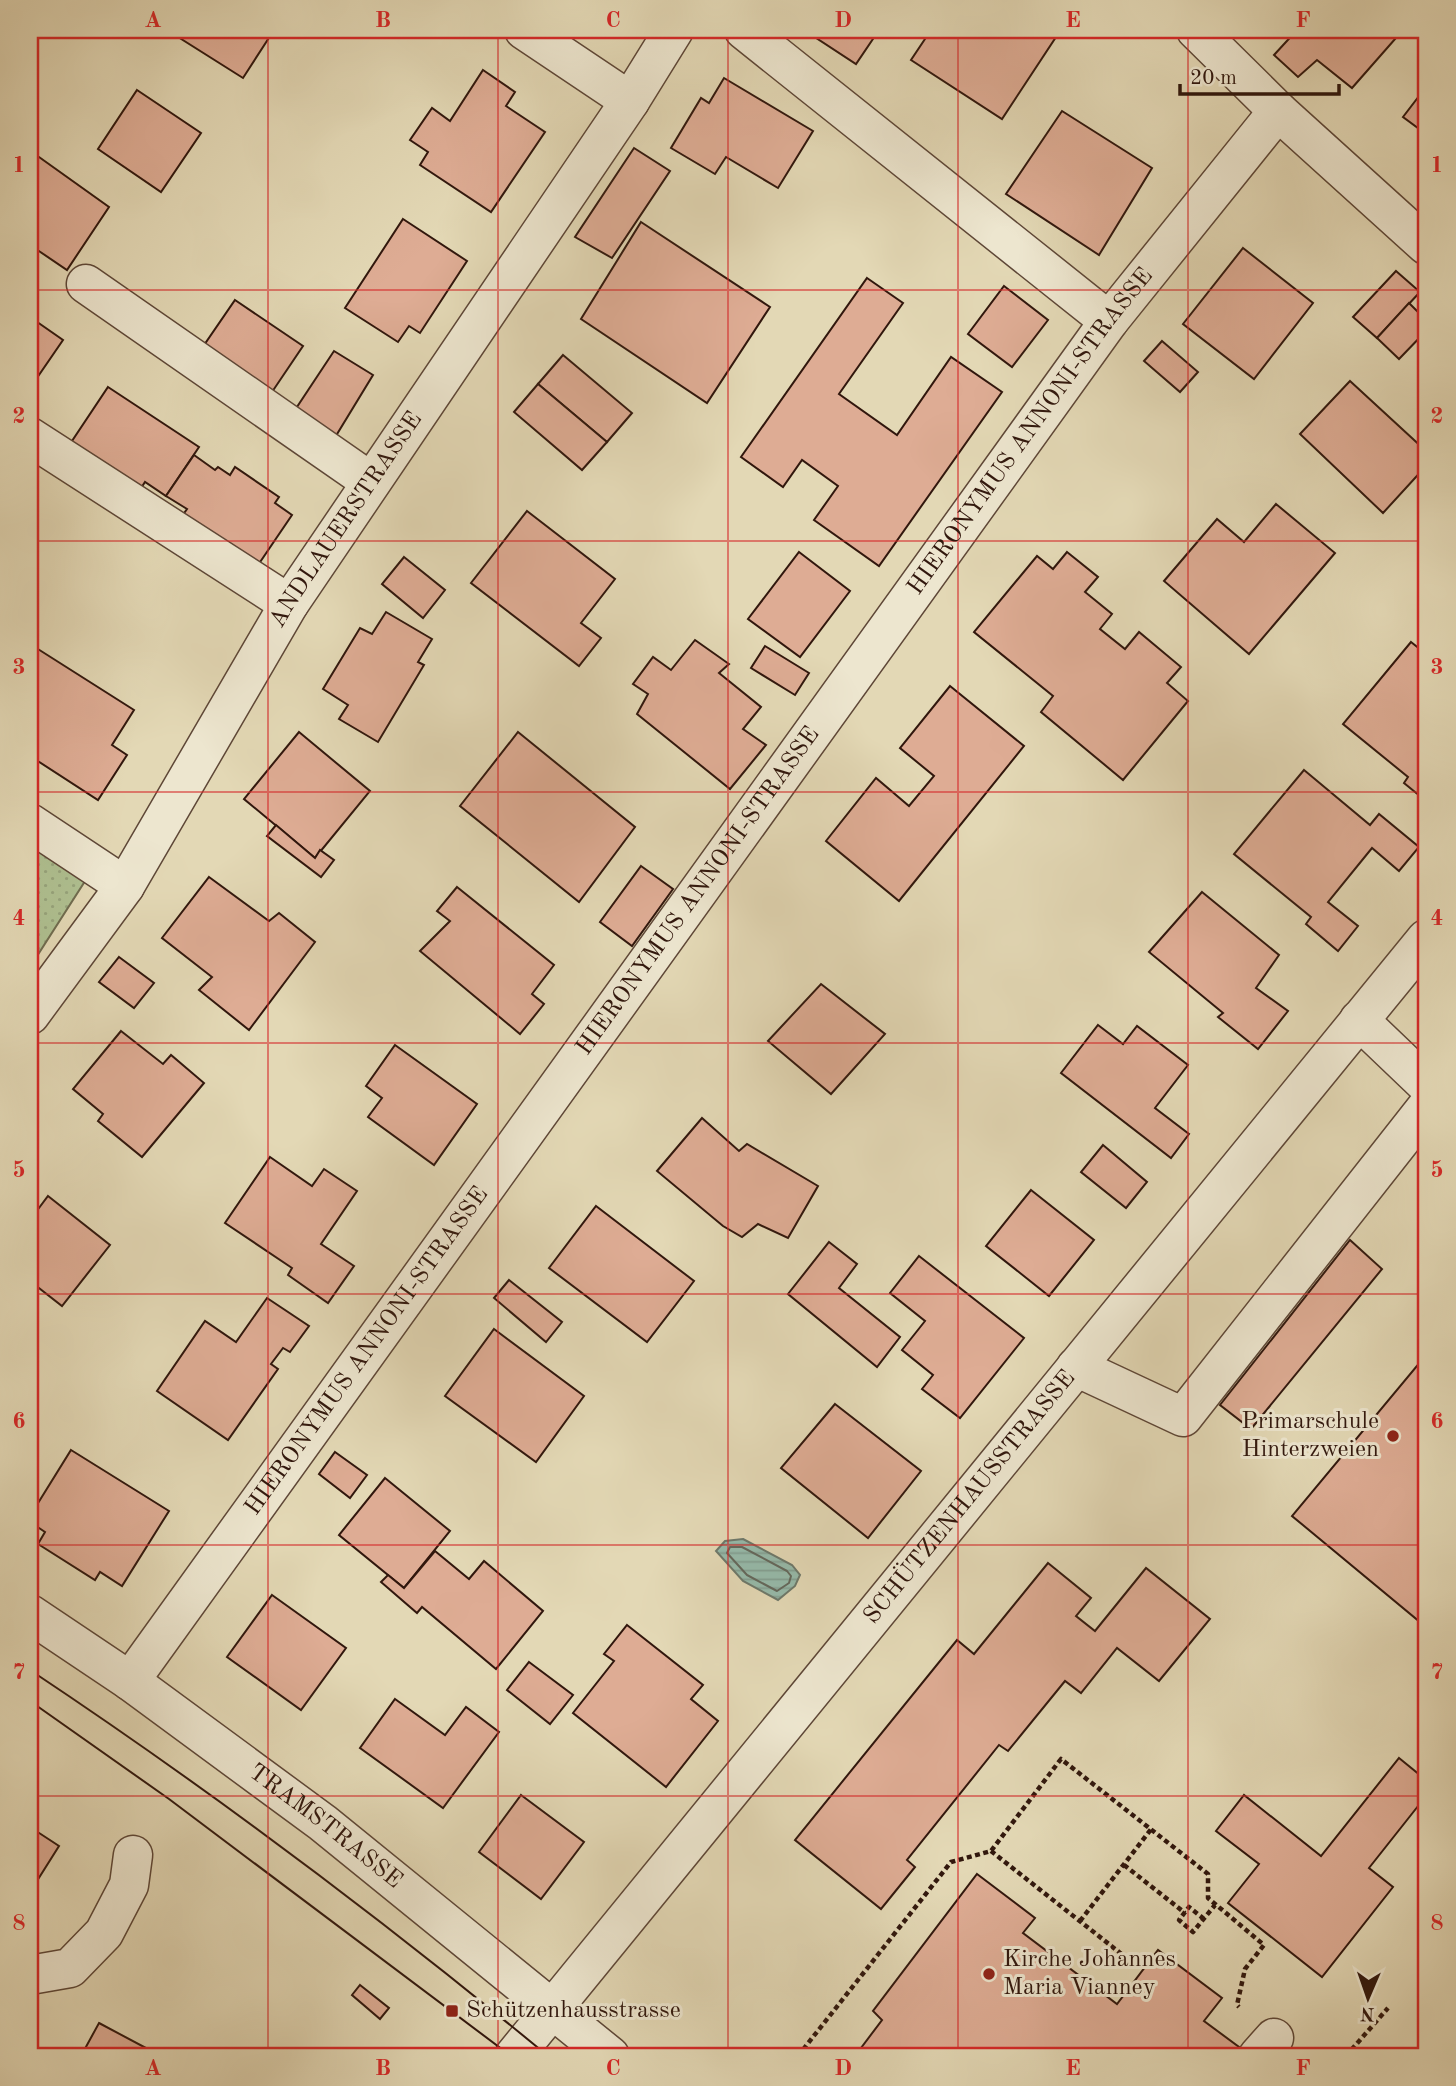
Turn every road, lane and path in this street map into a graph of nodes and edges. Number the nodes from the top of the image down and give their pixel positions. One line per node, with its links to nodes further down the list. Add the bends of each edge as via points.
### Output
1 (524, 30): 5 (street)
2 (674, 30): 5 (street, ANDLAUERSTRASSE)
3 (744, 30): 9 (street)
4 (1196, 30): 6 (street)
5 (630, 101): 11 (street, ANDLAUERSTRASSE)
6 (1278, 111): 7 (street); 9 (street, HIERONYMUS ANNONI-STRASSE)
7 (1426, 245)
8 (86, 284): 11 (street)
9 (1109, 321): 22 (street, HIERONYMUS ANNONI-STRASSE)
10 (30, 437): 12 (street)
11 (372, 482): 12 (street, ANDLAUERSTRASSE)
12 (289, 604): 14 (street, ANDLAUERSTRASSE)
13 (30, 823): 14 (street)
14 (125, 886): 16 (street, ANDLAUERSTRASSE)
15 (1426, 939): 17 (street, SCHÜTZENHAUSSTRASSE)
16 (30, 1015)
17 (1359, 1020): 18 (street); 20 (street, SCHÜTZENHAUSSTRASSE)
18 (1426, 1084)
19 (1426, 1108): 20 (street, via 1184,1417)
20 (1076, 1367): 34 (street, SCHÜTZENHAUSSTRASSE)
21 (30, 1614): 22 (street, TRAMSTRASSE)
22 (130, 1681): 34 (street, TRAMSTRASSE, via 323,1823)
23 (1152, 1828): 24 (path, via 1062,1759); 26 (path); 27 (path, via 1208,1874 1208,1898)
24 (991, 1851): 30 (path); 38 (path, via 951,1862)
25 (133, 1855): 32 (street, via 129,1885 104,1933 70,1968)
26 (1124, 1866): 28 (path); 30 (path)
27 (1216, 1905): 29 (path); 35 (path, via 1264,1945 1245,1969 1237,2005)
28 (1185, 1913): 29 (path, via 1189,1908); 29 (path, via 1179,1920 1193,1932)
29 (1204, 1919)
30 (1080, 1921): 31 (path)
31 (1124, 1956)
32 (30, 1975)
33 (1388, 2008): 39 (path)
34 (551, 2010): 36 (street, SCHÜTZENHAUSSTRASSE); 37 (street, TRAMSTRASSE)
35 (1266, 2047)
36 (514, 2056)
37 (610, 2056)
38 (798, 2056)
39 (1346, 2056)

